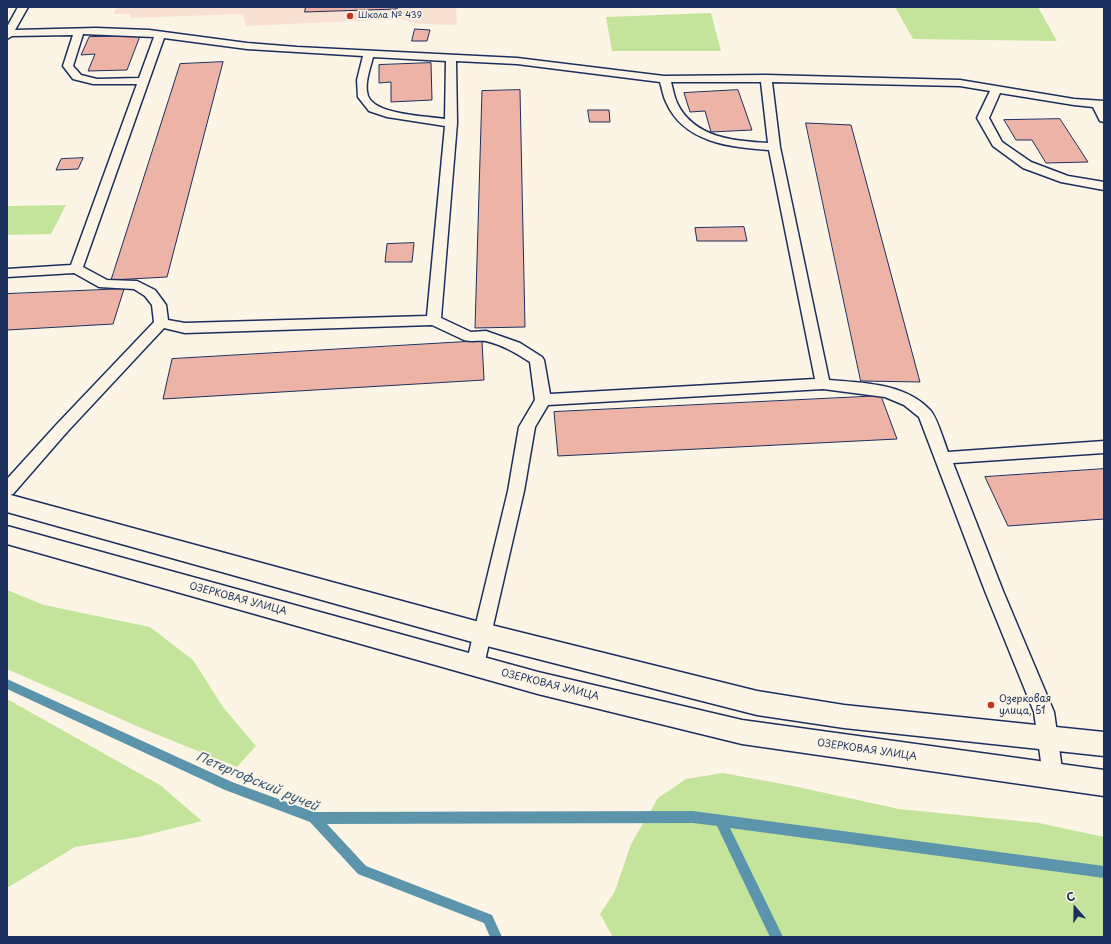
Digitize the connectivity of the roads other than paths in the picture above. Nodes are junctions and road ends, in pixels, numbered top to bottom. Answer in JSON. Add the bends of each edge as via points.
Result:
{"nodes":[{"id":1,"x":23,"y":7,"type":"edge"},
{"id":2,"x":79,"y":32,"type":"junction"},
{"id":3,"x":8,"y":34,"type":"edge"},
{"id":4,"x":160,"y":34,"type":"junction"},
{"id":5,"x":369,"y":53,"type":"junction"},
{"id":6,"x":451,"y":57,"type":"junction"},
{"id":7,"x":766,"y":78,"type":"junction"},
{"id":8,"x":664,"y":79,"type":"junction"},
{"id":9,"x":144,"y":81,"type":"junction"},
{"id":10,"x":998,"y":88,"type":"junction"},
{"id":11,"x":1100,"y":104,"type":"edge"},
{"id":12,"x":1104,"y":119,"type":"edge"},
{"id":13,"x":451,"y":123,"type":"junction"},
{"id":14,"x":774,"y":147,"type":"junction"},
{"id":15,"x":1104,"y":186,"type":"edge"},
{"id":16,"x":76,"y":269,"type":"junction"},
{"id":17,"x":7,"y":273,"type":"edge"},
{"id":18,"x":434,"y":320,"type":"junction"},
{"id":19,"x":161,"y":323,"type":"junction"},
{"id":20,"x":823,"y":384,"type":"junction"},
{"id":21,"x":543,"y":400,"type":"junction"},
{"id":22,"x":1104,"y":447,"type":"edge"},
{"id":23,"x":943,"y":458,"type":"junction"},
{"id":24,"x":7,"y":490,"type":"edge"},
{"id":25,"x":7,"y":503,"type":"edge"},
{"id":26,"x":7,"y":535,"type":"edge"},
{"id":27,"x":483,"y":634,"type":"junction"},
{"id":28,"x":475,"y":665,"type":"junction"},
{"id":29,"x":1048,"y":738,"type":"junction"},
{"id":30,"x":1104,"y":744,"type":"edge"},
{"id":31,"x":1053,"y":776,"type":"junction"},
{"id":32,"x":1104,"y":783,"type":"edge"}],
"edges":[{"from":1,"to":3,"type":"lane"},
{"from":2,"to":3,"type":"lane"},
{"from":2,"to":4,"type":"lane"},
{"from":2,"to":9,"type":"lane","via":[[68,66],[76,77],[97,82]]},
{"from":4,"to":5,"type":"lane","via":[[247,46]]},
{"from":4,"to":9,"type":"lane"},
{"from":5,"to":6,"type":"lane"},
{"from":5,"to":13,"type":"lane","via":[[362,80],[363,97],[373,109],[387,114]]},
{"from":6,"to":8,"type":"lane","via":[[517,61]]},
{"from":6,"to":13,"type":"lane"},
{"from":7,"to":8,"type":"lane"},
{"from":7,"to":10,"type":"lane","via":[[919,81]]},
{"from":7,"to":14,"type":"lane"},
{"from":8,"to":14,"type":"lane","via":[[672,103],[683,120],[705,137],[738,144]]},
{"from":9,"to":16,"type":"lane"},
{"from":10,"to":11,"type":"lane","via":[[1074,102]]},
{"from":10,"to":15,"type":"lane","via":[[983,118],[997,144],[1027,166],[1065,179]]},
{"from":11,"to":12,"type":"lane"},
{"from":13,"to":18,"type":"lane"},
{"from":14,"to":20,"type":"lane"},
{"from":16,"to":17,"type":"lane"},
{"from":16,"to":19,"type":"lane","via":[[104,284],[137,285],[150,293],[159,305]]},
{"from":18,"to":19,"type":"lane","via":[[186,328]]},
{"from":18,"to":21,"type":"lane","via":[[469,337],[486,336],[515,346],[537,360]]},
{"from":19,"to":24,"type":"lane"},
{"from":20,"to":21,"type":"lane"},
{"from":20,"to":23,"type":"lane","via":[[888,392],[909,401],[925,414]]},
{"from":21,"to":27,"type":"lane","via":[[527,426],[516,490]]},
{"from":22,"to":23,"type":"lane"},
{"from":23,"to":29,"type":"lane","via":[[1044,712]]},
{"from":25,"to":27,"type":"street"},
{"from":26,"to":28,"type":"street","name":"ОЗЕРКОВАЯ УЛИЦА"},
{"from":27,"to":28,"type":"lane"},
{"from":27,"to":29,"type":"street","via":[[685,686],[791,709],[885,722]]},
{"from":28,"to":31,"type":"street","name":"ОЗЕРКОВАЯ УЛИЦА","via":[[538,683],[742,732]]},
{"from":29,"to":30,"type":"street"},
{"from":29,"to":31,"type":"lane"},
{"from":31,"to":32,"type":"street","name":"ОЗЕРКОВАЯ УЛИЦА"}]}
